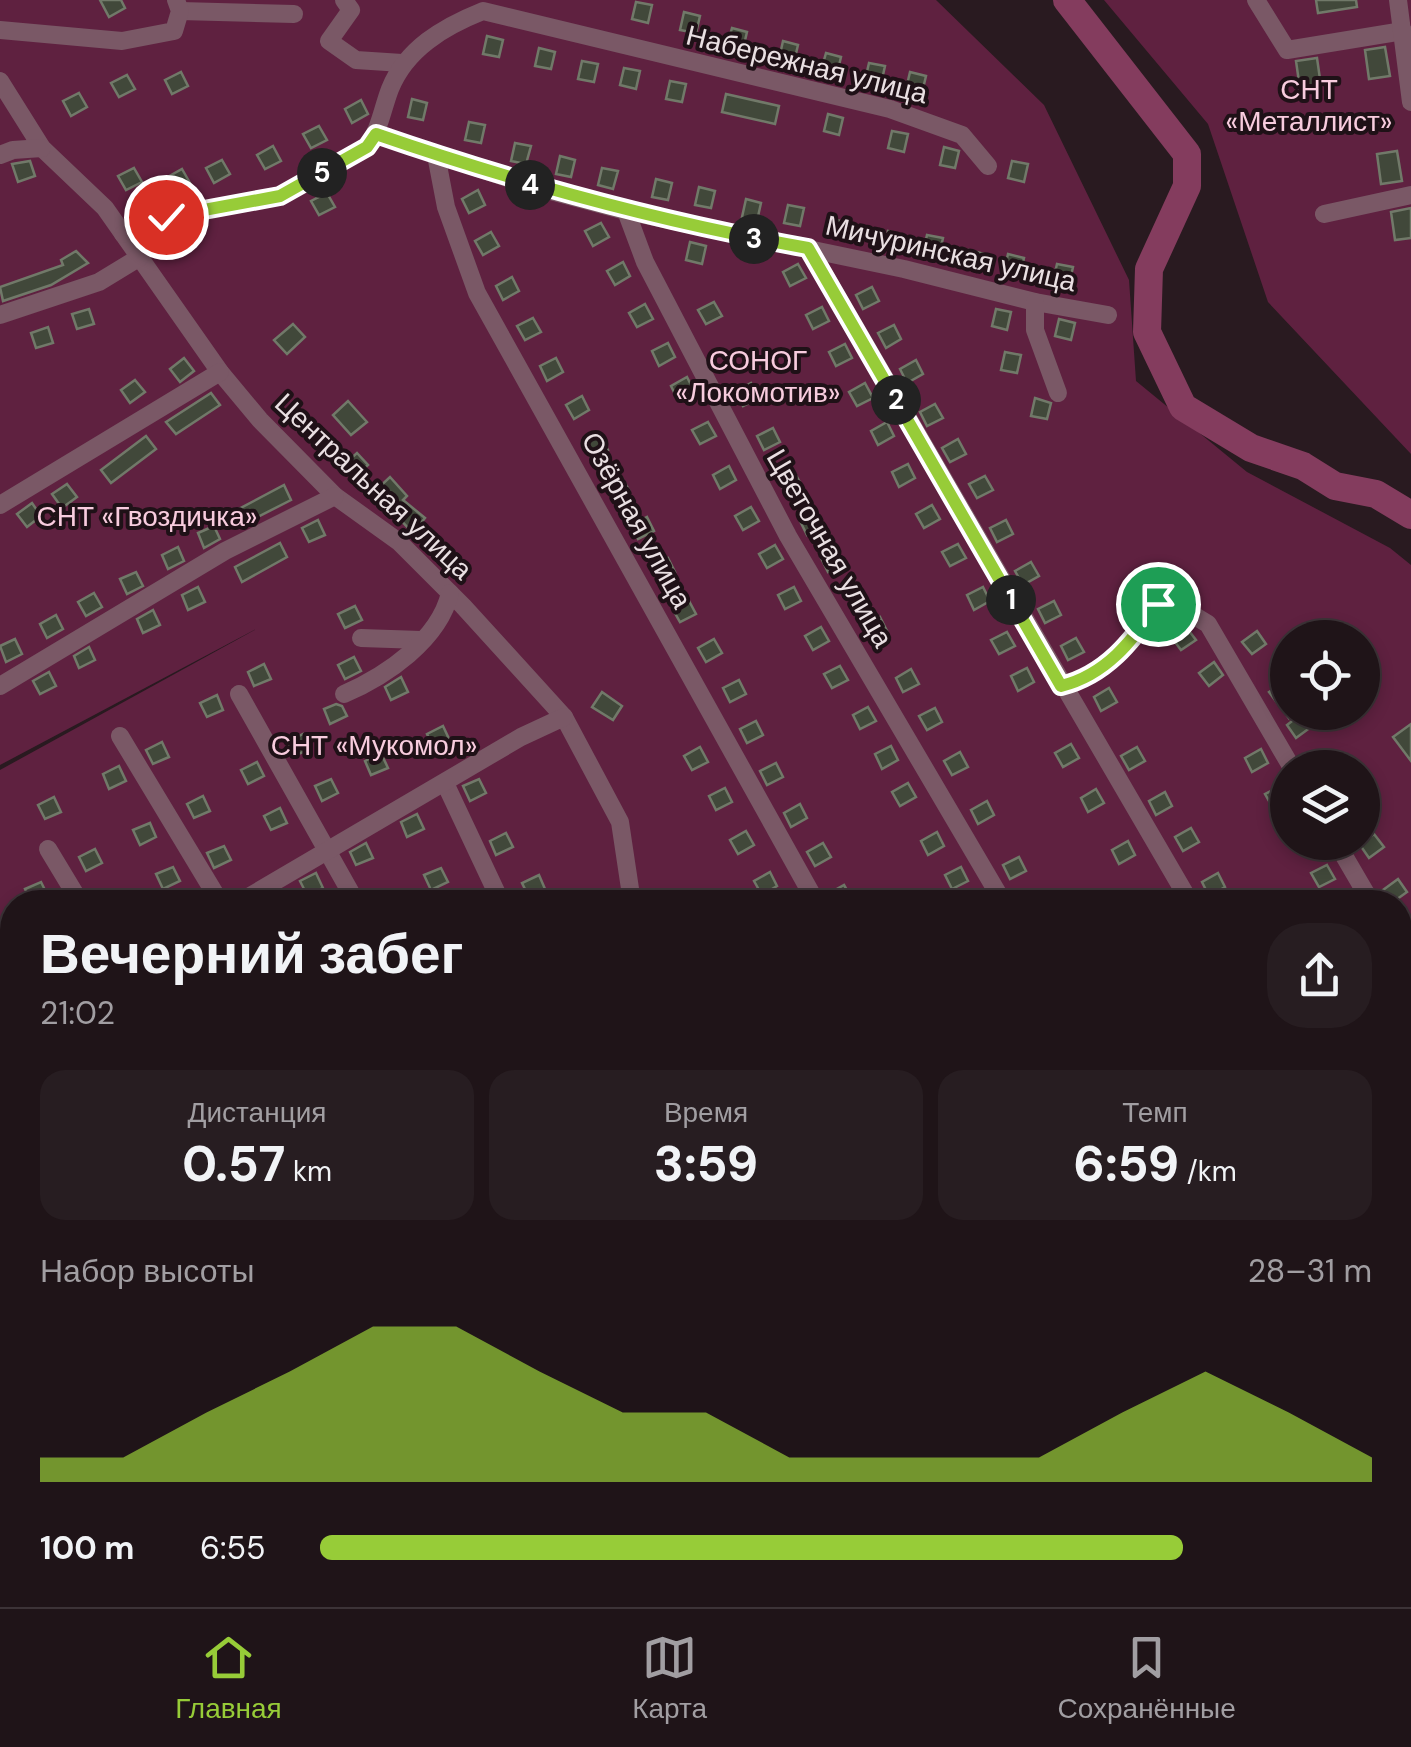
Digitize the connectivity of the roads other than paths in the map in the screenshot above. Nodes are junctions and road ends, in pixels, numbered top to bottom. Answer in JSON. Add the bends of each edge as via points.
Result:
{"nodes":[{"id":1,"x":344,"y":0,"type":"edge"},
{"id":2,"x":1256,"y":0,"type":"edge"},
{"id":3,"x":1398,"y":0,"type":"edge"},
{"id":4,"x":178,"y":6,"type":"edge"},
{"id":5,"x":294,"y":14,"type":"dead end"},
{"id":6,"x":0,"y":30,"type":"edge"},
{"id":7,"x":1402,"y":31,"type":"junction"},
{"id":8,"x":402,"y":63,"type":"junction"},
{"id":9,"x":0,"y":81,"type":"edge"},
{"id":10,"x":1411,"y":102,"type":"edge"},
{"id":11,"x":376,"y":134,"type":"junction"},
{"id":12,"x":42,"y":148,"type":"junction"},
{"id":13,"x":0,"y":155,"type":"edge"},
{"id":14,"x":436,"y":155,"type":"junction"},
{"id":15,"x":988,"y":166,"type":"dead end"},
{"id":16,"x":1411,"y":194,"type":"edge"},
{"id":17,"x":626,"y":211,"type":"junction"},
{"id":18,"x":1324,"y":214,"type":"dead end"},
{"id":19,"x":124,"y":234,"type":"junction"},
{"id":20,"x":808,"y":248,"type":"junction"},
{"id":21,"x":140,"y":256,"type":"junction"},
{"id":22,"x":1035,"y":302,"type":"junction"},
{"id":23,"x":0,"y":315,"type":"edge"},
{"id":24,"x":1108,"y":315,"type":"dead end"},
{"id":25,"x":220,"y":372,"type":"junction"},
{"id":26,"x":1058,"y":393,"type":"dead end"},
{"id":27,"x":335,"y":496,"type":"junction"},
{"id":28,"x":0,"y":504,"type":"edge"},
{"id":29,"x":450,"y":593,"type":"junction"},
{"id":30,"x":362,"y":638,"type":"dead end"},
{"id":31,"x":421,"y":640,"type":"junction"},
{"id":32,"x":0,"y":686,"type":"edge"},
{"id":33,"x":1061,"y":686,"type":"junction"},
{"id":34,"x":239,"y":694,"type":"dead end"},
{"id":35,"x":344,"y":694,"type":"dead end"},
{"id":36,"x":564,"y":716,"type":"junction"},
{"id":37,"x":120,"y":736,"type":"dead end"},
{"id":38,"x":1282,"y":750,"type":"edge"},
{"id":39,"x":444,"y":783,"type":"junction"},
{"id":40,"x":48,"y":849,"type":"dead end"},
{"id":41,"x":326,"y":850,"type":"junction"},
{"id":42,"x":1346,"y":860,"type":"edge"},
{"id":43,"x":73,"y":890,"type":"edge"},
{"id":44,"x":213,"y":890,"type":"edge"},
{"id":45,"x":260,"y":890,"type":"edge"},
{"id":46,"x":349,"y":890,"type":"edge"},
{"id":47,"x":495,"y":890,"type":"edge"},
{"id":48,"x":630,"y":890,"type":"edge"},
{"id":49,"x":809,"y":890,"type":"edge"},
{"id":50,"x":996,"y":890,"type":"edge"},
{"id":51,"x":1183,"y":890,"type":"edge"},
{"id":52,"x":1364,"y":890,"type":"edge"}],
"edges":[{"from":1,"to":8,"type":"street","via":[[351,10],[329,41],[356,60]]},
{"from":2,"to":7,"type":"street","via":[[1287,50]]},
{"from":3,"to":7,"type":"street"},
{"from":4,"to":5,"type":"street"},
{"from":4,"to":6,"type":"street","via":[[174,31],[122,42]]},
{"from":7,"to":10,"type":"street"},
{"from":8,"to":11,"type":"street"},
{"from":8,"to":15,"type":"street","name":"Набережная улица","via":[[448,26],[483,12],[890,108],[962,136]]},
{"from":9,"to":12,"type":"street","name":"Центральная улица"},
{"from":11,"to":14,"type":"street","name":"Мичуринская улица"},
{"from":11,"to":19,"type":"street","via":[[367,147],[280,196],[166,217]]},
{"from":12,"to":13,"type":"street"},
{"from":12,"to":19,"type":"street","name":"Центральная улица"},
{"from":14,"to":17,"type":"street","name":"Мичуринская улица"},
{"from":14,"to":49,"type":"street","name":"Озёрная улица","via":[[446,207],[478,293]]},
{"from":16,"to":18,"type":"street"},
{"from":17,"to":20,"type":"street","name":"Мичуринская улица"},
{"from":17,"to":50,"type":"street","name":"Цветочная улица","via":[[788,536]]},
{"from":19,"to":21,"type":"street","name":"Центральная улица"},
{"from":20,"to":22,"type":"street","name":"Мичуринская улица"},
{"from":20,"to":33,"type":"street"},
{"from":21,"to":23,"type":"street","via":[[99,282]]},
{"from":21,"to":25,"type":"street","name":"Центральная улица"},
{"from":22,"to":24,"type":"street","name":"Мичуринская улица"},
{"from":22,"to":26,"type":"street","via":[[1035,330]]},
{"from":25,"to":27,"type":"street","name":"Центральная улица"},
{"from":25,"to":28,"type":"street"},
{"from":27,"to":29,"type":"street","name":"Центральная улица","via":[[399,542]]},
{"from":27,"to":32,"type":"street","via":[[225,551]]},
{"from":29,"to":31,"type":"street","via":[[444,614]]},
{"from":29,"to":36,"type":"street","name":"Центральная улица"},
{"from":30,"to":31,"type":"street"},
{"from":31,"to":35,"type":"street","via":[[372,682]]},
{"from":33,"to":38,"type":"street","via":[[1080,682],[1126,649],[1158,604],[1175,604],[1208,624]]},
{"from":33,"to":51,"type":"street"},
{"from":34,"to":41,"type":"street"},
{"from":36,"to":39,"type":"street"},
{"from":36,"to":48,"type":"street","name":"Центральная улица","via":[[620,822]]},
{"from":37,"to":44,"type":"street"},
{"from":39,"to":41,"type":"street"},
{"from":39,"to":47,"type":"street"},
{"from":40,"to":43,"type":"street"},
{"from":41,"to":45,"type":"street"},
{"from":41,"to":46,"type":"street"},
{"from":42,"to":52,"type":"street"}]}
